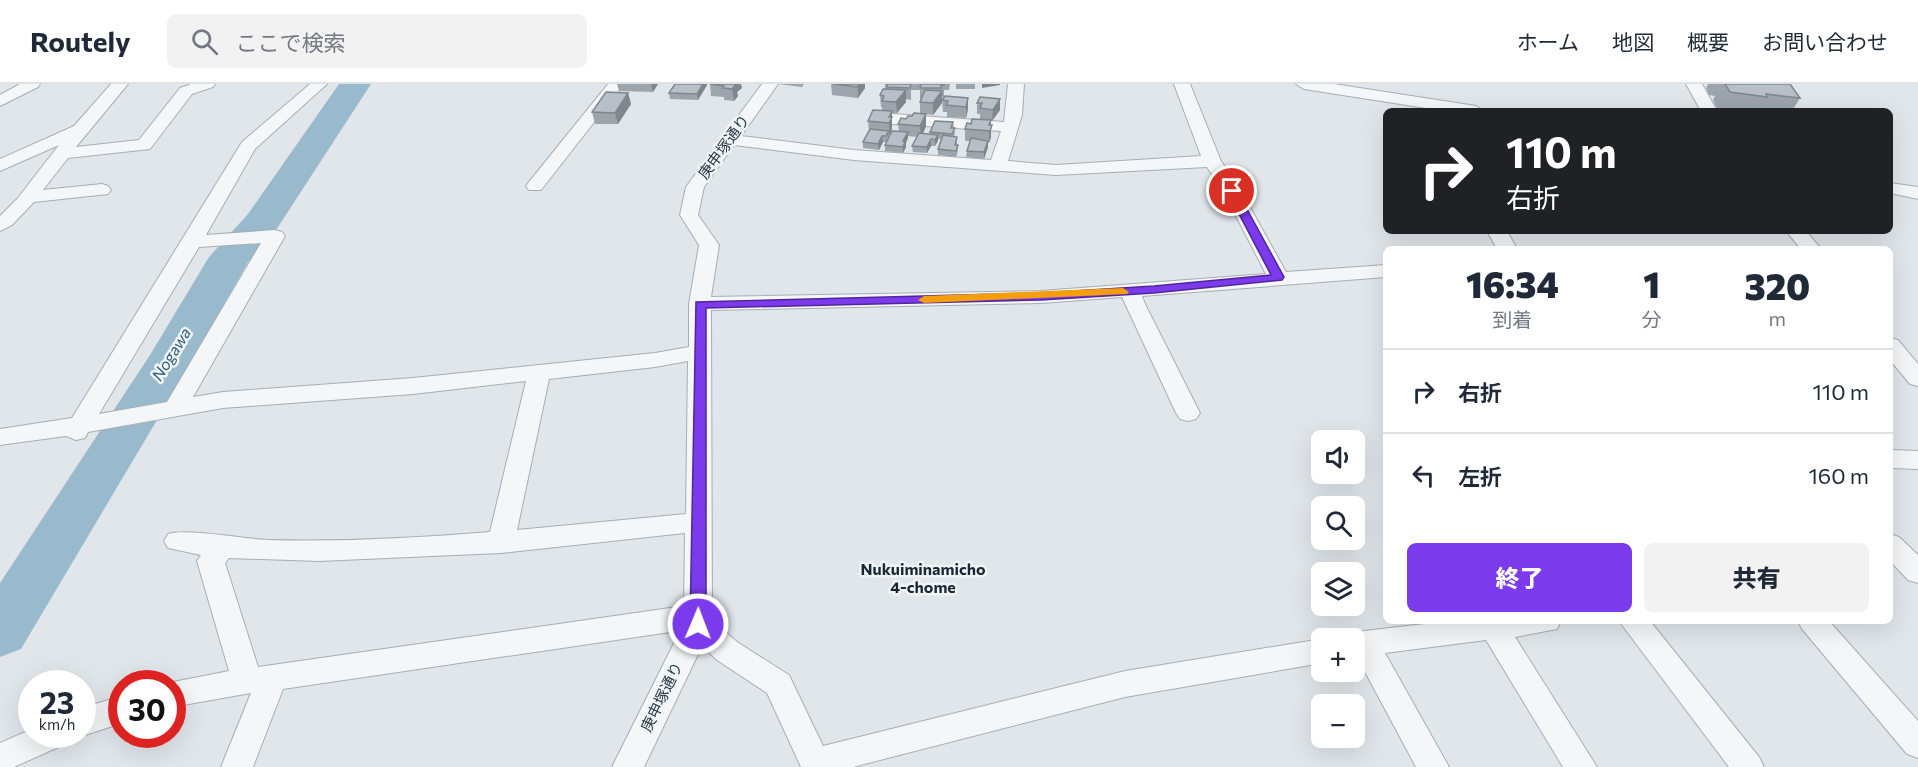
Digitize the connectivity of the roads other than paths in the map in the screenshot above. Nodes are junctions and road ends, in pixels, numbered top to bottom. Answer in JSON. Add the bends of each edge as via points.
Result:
{"nodes":[{"id":1,"x":32,"y":84,"type":"edge"},
{"id":2,"x":120,"y":84,"type":"edge"},
{"id":3,"x":207,"y":84,"type":"edge"},
{"id":4,"x":319,"y":84,"type":"edge"},
{"id":5,"x":616,"y":84,"type":"edge"},
{"id":6,"x":770,"y":84,"type":"edge"},
{"id":7,"x":1016,"y":84,"type":"edge"},
{"id":8,"x":1182,"y":84,"type":"edge"},
{"id":9,"x":1304,"y":84,"type":"edge"},
{"id":10,"x":1694,"y":84,"type":"edge"},
{"id":11,"x":0,"y":101,"type":"edge"},
{"id":12,"x":1430,"y":107,"type":"edge"},
{"id":13,"x":1707,"y":108,"type":"edge"},
{"id":14,"x":879,"y":118,"type":"edge"},
{"id":15,"x":1010,"y":127,"type":"junction"},
{"id":16,"x":79,"y":130,"type":"junction"},
{"id":17,"x":728,"y":139,"type":"junction"},
{"id":18,"x":64,"y":153,"type":"junction"},
{"id":19,"x":1212,"y":161,"type":"junction"},
{"id":20,"x":0,"y":166,"type":"edge"},
{"id":21,"x":998,"y":166,"type":"junction"},
{"id":22,"x":535,"y":186,"type":"dead end"},
{"id":23,"x":1893,"y":189,"type":"edge"},
{"id":24,"x":102,"y":190,"type":"dead end"},
{"id":25,"x":1918,"y":193,"type":"edge"},
{"id":26,"x":28,"y":197,"type":"junction"},
{"id":27,"x":0,"y":225,"type":"edge"},
{"id":28,"x":1798,"y":234,"type":"edge"},
{"id":29,"x":192,"y":242,"type":"junction"},
{"id":30,"x":1808,"y":246,"type":"edge"},
{"id":31,"x":1383,"y":271,"type":"edge"},
{"id":32,"x":1278,"y":277,"type":"junction"},
{"id":33,"x":1131,"y":291,"type":"junction"},
{"id":34,"x":700,"y":304,"type":"junction"},
{"id":35,"x":1893,"y":349,"type":"edge"},
{"id":36,"x":699,"y":352,"type":"junction"},
{"id":37,"x":539,"y":373,"type":"junction"},
{"id":38,"x":1918,"y":379,"type":"edge"},
{"id":39,"x":176,"y":408,"type":"junction"},
{"id":40,"x":1188,"y":413,"type":"dead end"},
{"id":41,"x":77,"y":429,"type":"junction"},
{"id":42,"x":0,"y":437,"type":"edge"},
{"id":43,"x":1893,"y":459,"type":"edge"},
{"id":44,"x":1918,"y":460,"type":"edge"},
{"id":45,"x":700,"y":522,"type":"junction"},
{"id":46,"x":177,"y":541,"type":"dead end"},
{"id":47,"x":501,"y":543,"type":"junction"},
{"id":48,"x":1893,"y":547,"type":"edge"},
{"id":49,"x":221,"y":548,"type":"junction"},
{"id":50,"x":1918,"y":572,"type":"edge"},
{"id":51,"x":698,"y":624,"type":"junction"},
{"id":52,"x":1524,"y":624,"type":"edge"},
{"id":53,"x":1635,"y":624,"type":"edge"},
{"id":54,"x":1815,"y":624,"type":"edge"},
{"id":55,"x":1494,"y":628,"type":"junction"},
{"id":56,"x":1365,"y":643,"type":"edge"},
{"id":57,"x":1311,"y":653,"type":"edge"},
{"id":58,"x":1365,"y":654,"type":"edge"},
{"id":59,"x":260,"y":679,"type":"junction"},
{"id":60,"x":186,"y":692,"type":"edge"},
{"id":61,"x":1918,"y":744,"type":"edge"},
{"id":62,"x":23,"y":748,"type":"edge"},
{"id":63,"x":0,"y":758,"type":"edge"},
{"id":64,"x":816,"y":765,"type":"edge"},
{"id":65,"x":237,"y":767,"type":"edge"},
{"id":66,"x":628,"y":767,"type":"edge"},
{"id":67,"x":1433,"y":767,"type":"edge"},
{"id":68,"x":1581,"y":767,"type":"edge"},
{"id":69,"x":1748,"y":767,"type":"edge"}],
"edges":[{"from":1,"to":11,"type":"street"},
{"from":2,"to":16,"type":"street"},
{"from":3,"to":18,"type":"street","via":[[186,91],[144,145]]},
{"from":4,"to":29,"type":"street","via":[[248,146]]},
{"from":5,"to":22,"type":"street"},
{"from":6,"to":17,"type":"street","name":"庚申塚通り"},
{"from":7,"to":15,"type":"street"},
{"from":8,"to":19,"type":"street"},
{"from":9,"to":12,"type":"street"},
{"from":10,"to":13,"type":"street"},
{"from":14,"to":15,"type":"street"},
{"from":15,"to":21,"type":"street"},
{"from":16,"to":18,"type":"street"},
{"from":16,"to":20,"type":"street"},
{"from":17,"to":21,"type":"street","via":[[854,155]]},
{"from":17,"to":34,"type":"street","name":"庚申塚通り","via":[[695,187],[689,215],[709,245]]},
{"from":18,"to":26,"type":"street"},
{"from":19,"to":21,"type":"street","via":[[1056,170]]},
{"from":19,"to":32,"type":"street"},
{"from":23,"to":25,"type":"street"},
{"from":24,"to":26,"type":"street"},
{"from":26,"to":27,"type":"street"},
{"from":28,"to":30,"type":"street"},
{"from":29,"to":39,"type":"street","via":[[275,236]]},
{"from":29,"to":41,"type":"street"},
{"from":31,"to":32,"type":"street"},
{"from":32,"to":33,"type":"street"},
{"from":33,"to":34,"type":"street"},
{"from":33,"to":40,"type":"street"},
{"from":34,"to":36,"type":"street","name":"庚申塚通り"},
{"from":35,"to":38,"type":"street"},
{"from":36,"to":37,"type":"street"},
{"from":36,"to":45,"type":"street","name":"庚申塚通り"},
{"from":37,"to":39,"type":"street","via":[[223,400]]},
{"from":37,"to":47,"type":"street"},
{"from":39,"to":41,"type":"street"},
{"from":41,"to":42,"type":"street"},
{"from":43,"to":44,"type":"street"},
{"from":45,"to":47,"type":"street"},
{"from":45,"to":51,"type":"street","name":"庚申塚通り"},
{"from":46,"to":49,"type":"street"},
{"from":47,"to":49,"type":"street","via":[[329,551]]},
{"from":48,"to":50,"type":"street"},
{"from":49,"to":59,"type":"street","via":[[211,561]]},
{"from":51,"to":59,"type":"street","via":[[677,619]]},
{"from":51,"to":64,"type":"street","via":[[727,651],[778,684]]},
{"from":51,"to":66,"type":"street","name":"庚申塚通り"},
{"from":52,"to":55,"type":"street"},
{"from":53,"to":69,"type":"street"},
{"from":54,"to":61,"type":"street"},
{"from":55,"to":56,"type":"street"},
{"from":55,"to":68,"type":"street"},
{"from":57,"to":64,"type":"street","via":[[1125,684]]},
{"from":58,"to":67,"type":"street"},
{"from":59,"to":60,"type":"street"},
{"from":59,"to":65,"type":"street"},
{"from":62,"to":63,"type":"street"}]}
